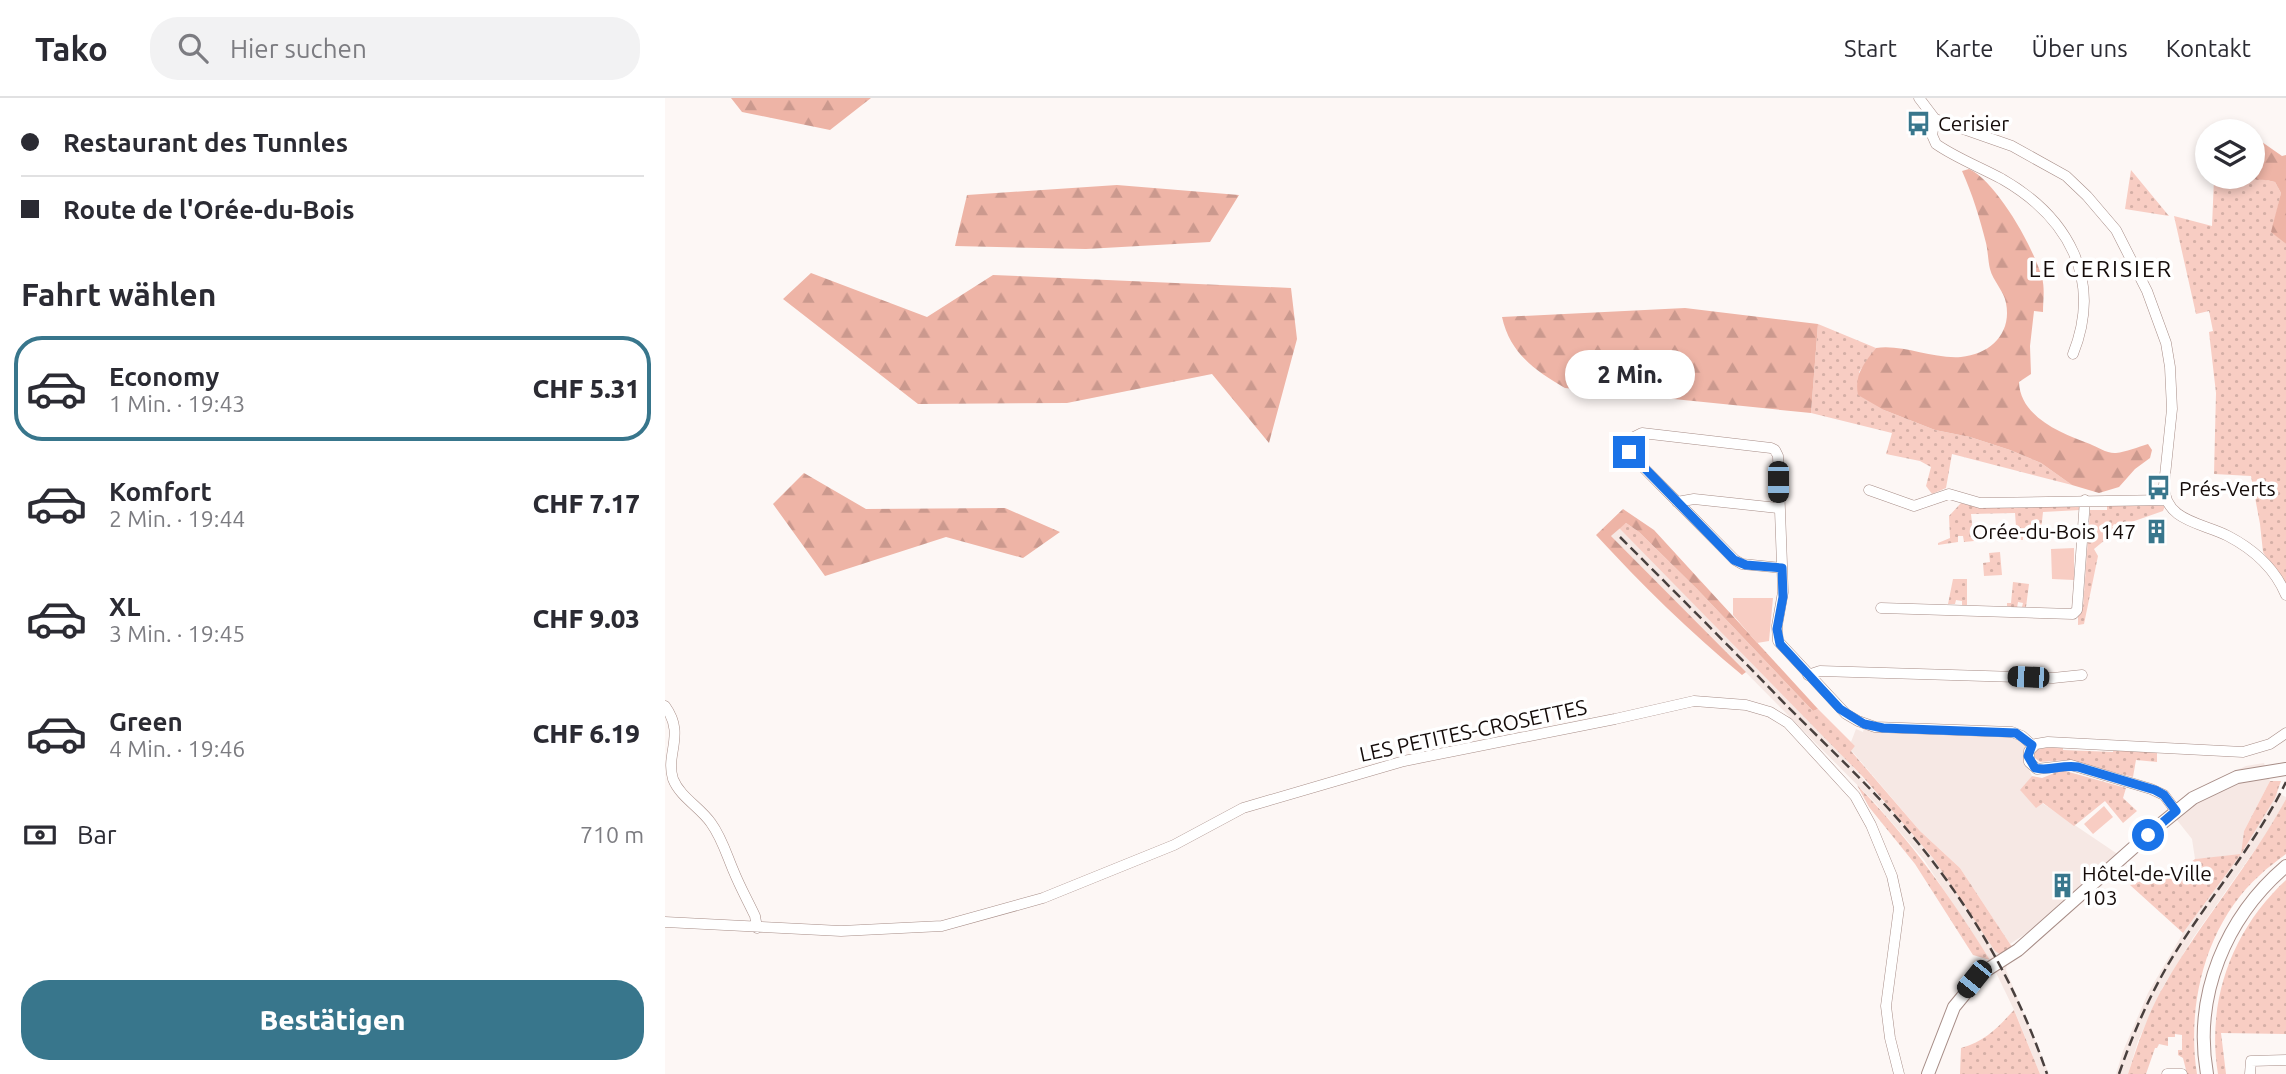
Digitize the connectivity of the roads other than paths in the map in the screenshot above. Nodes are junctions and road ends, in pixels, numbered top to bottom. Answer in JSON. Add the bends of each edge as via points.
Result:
{"nodes":[{"id":1,"x":1919,"y":98,"type":"edge"},
{"id":2,"x":1935,"y":119,"type":"junction"},
{"id":3,"x":2073,"y":354,"type":"dead end"},
{"id":4,"x":1869,"y":490,"type":"dead end"},
{"id":5,"x":2166,"y":499,"type":"junction"},
{"id":6,"x":2085,"y":500,"type":"junction"},
{"id":7,"x":1677,"y":502,"type":"junction"},
{"id":8,"x":1778,"y":508,"type":"junction"},
{"id":9,"x":1782,"y":568,"type":"junction"},
{"id":10,"x":2286,"y":595,"type":"edge"},
{"id":11,"x":1881,"y":608,"type":"dead end"},
{"id":12,"x":1808,"y":675,"type":"junction"},
{"id":13,"x":2082,"y":675,"type":"dead end"},
{"id":14,"x":665,"y":706,"type":"edge"},
{"id":15,"x":2286,"y":733,"type":"edge"},
{"id":16,"x":2032,"y":745,"type":"junction"},
{"id":17,"x":2286,"y":769,"type":"edge"},
{"id":18,"x":2176,"y":811,"type":"junction"},
{"id":19,"x":2286,"y":866,"type":"edge"},
{"id":20,"x":665,"y":922,"type":"edge"},
{"id":21,"x":757,"y":928,"type":"junction"},
{"id":22,"x":2286,"y":1060,"type":"edge"},
{"id":23,"x":1899,"y":1074,"type":"edge"},
{"id":24,"x":1928,"y":1074,"type":"edge"},
{"id":25,"x":2167,"y":1074,"type":"edge"},
{"id":26,"x":2182,"y":1074,"type":"edge"},
{"id":27,"x":2207,"y":1074,"type":"edge"},
{"id":28,"x":2250,"y":1074,"type":"edge"}],
"edges":[{"from":1,"to":2,"type":"street"},
{"from":2,"to":3,"type":"street","via":[[1932,135],[1936,144],[2023,193],[2052,218],[2067,239],[2084,288],[2083,322]]},
{"from":2,"to":5,"type":"street","via":[[2013,146],[2066,176],[2116,230],[2147,291],[2166,343],[2172,390]]},
{"from":4,"to":6,"type":"street","via":[[1914,506],[1949,494],[1980,503]]},
{"from":5,"to":6,"type":"street"},
{"from":5,"to":10,"type":"street","via":[[2178,515],[2229,536],[2265,563]]},
{"from":6,"to":11,"type":"street","via":[[2077,610],[2073,614]]},
{"from":7,"to":8,"type":"street","via":[[1694,499]]},
{"from":7,"to":8,"type":"street","via":[[1629,452],[1628,441],[1634,435],[1773,448],[1778,456]]},
{"from":7,"to":9,"type":"street","via":[[1738,562]]},
{"from":8,"to":9,"type":"street"},
{"from":9,"to":12,"type":"street","via":[[1777,637]]},
{"from":12,"to":13,"type":"street","via":[[1820,671]]},
{"from":12,"to":16,"type":"street","via":[[1840,709],[1870,726],[2012,732]]},
{"from":14,"to":21,"type":"street","via":[[675,730],[673,779],[717,833]]},
{"from":15,"to":16,"type":"street","via":[[2270,744],[2243,751],[2073,742]]},
{"from":16,"to":18,"type":"street","via":[[2028,756],[2035,768],[2071,765],[2151,789],[2164,795]]},
{"from":17,"to":18,"type":"main road","via":[[2237,777]]},
{"from":18,"to":24,"type":"main road","via":[[2018,950],[1974,979],[1954,1007]]},
{"from":19,"to":27,"type":"main road","via":[[2251,901],[2222,951],[2206,1012]]},
{"from":20,"to":21,"type":"street","name":"LES PETITES-CROSETTES"},
{"from":21,"to":23,"type":"street","name":"LES PETITES-CROSETTES","via":[[841,931],[964,921],[1043,898],[1174,845],[1243,808],[1404,761],[1694,701],[1746,705],[1770,712],[1798,733],[1855,796],[1875,832],[1899,908],[1886,1006]]},
{"from":22,"to":28,"type":"street","via":[[2251,1061]]},
{"from":25,"to":26,"type":"street"}]}
